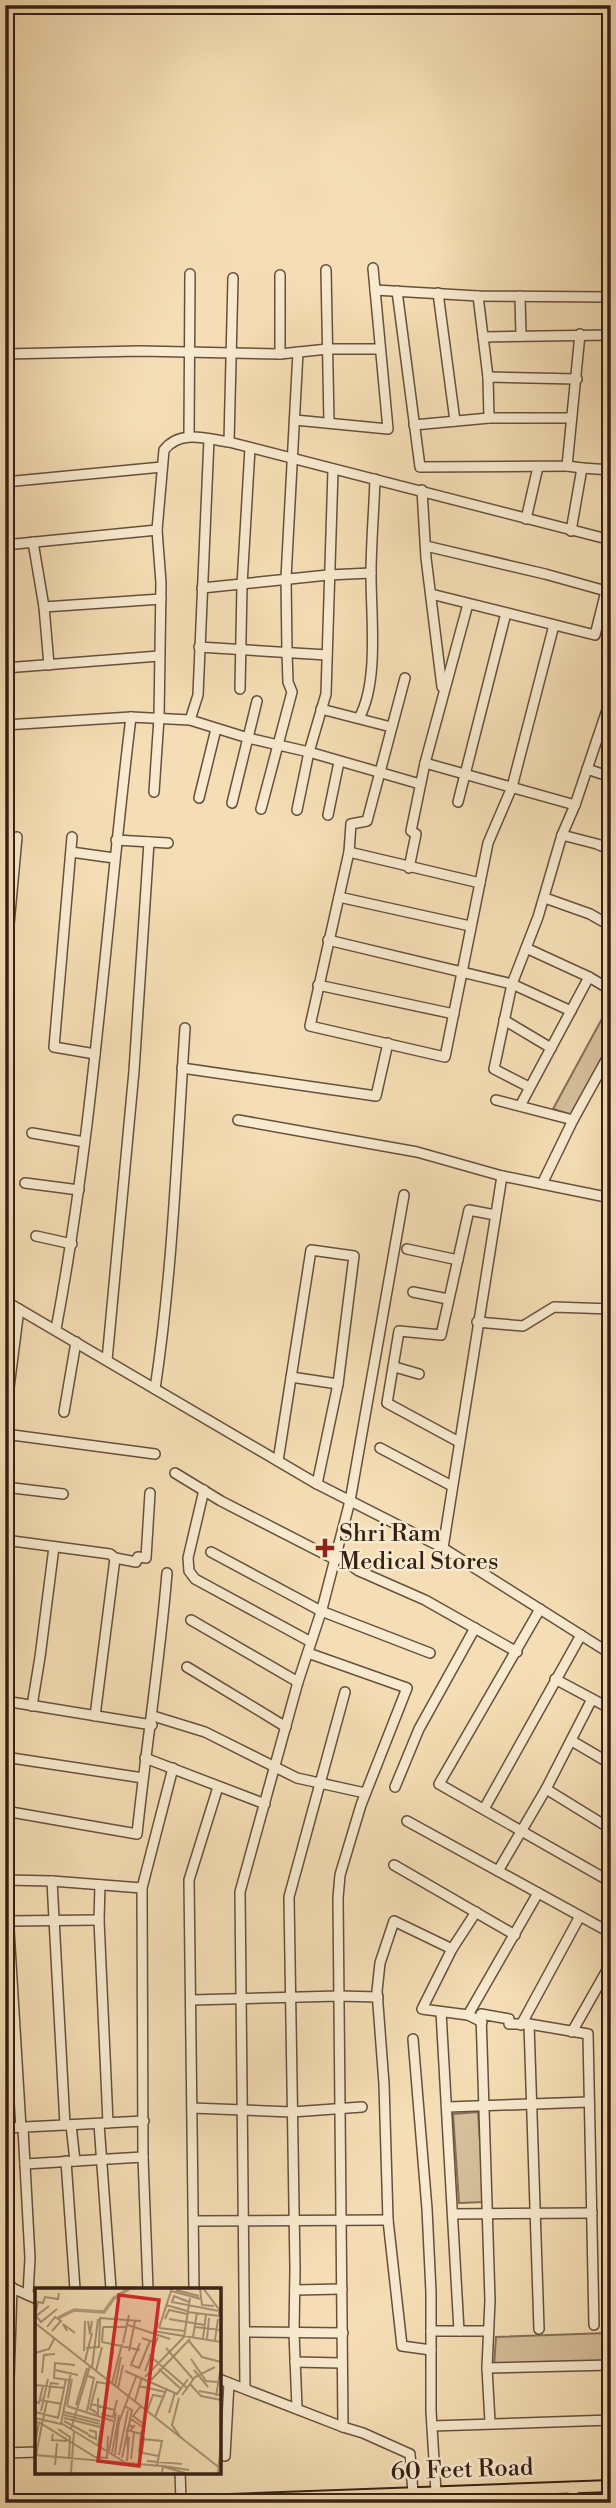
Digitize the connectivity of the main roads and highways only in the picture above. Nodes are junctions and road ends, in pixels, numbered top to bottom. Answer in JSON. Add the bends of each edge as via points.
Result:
{"nodes":[{"id":1,"x":611,"y":2486,"type":"edge"},
{"id":2,"x":409,"y":2496,"type":"edge"},
{"id":3,"x":352,"y":2499,"type":"edge"},
{"id":4,"x":277,"y":2500,"type":"edge"},
{"id":5,"x":229,"y":2501,"type":"edge"},
{"id":6,"x":185,"y":2502,"type":"edge"},
{"id":7,"x":146,"y":2503,"type":"edge"}],
"edges":[{"from":1,"to":2,"type":"main road","name":"60 Feet Road"},
{"from":2,"to":3,"type":"main road","name":"60 Feet Road"},
{"from":3,"to":4,"type":"main road","name":"60 Feet Road"},
{"from":4,"to":5,"type":"main road","name":"60 Feet Road"},
{"from":5,"to":6,"type":"main road","name":"60 Feet Road"},
{"from":6,"to":7,"type":"main road","name":"60 Feet Road"}]}
